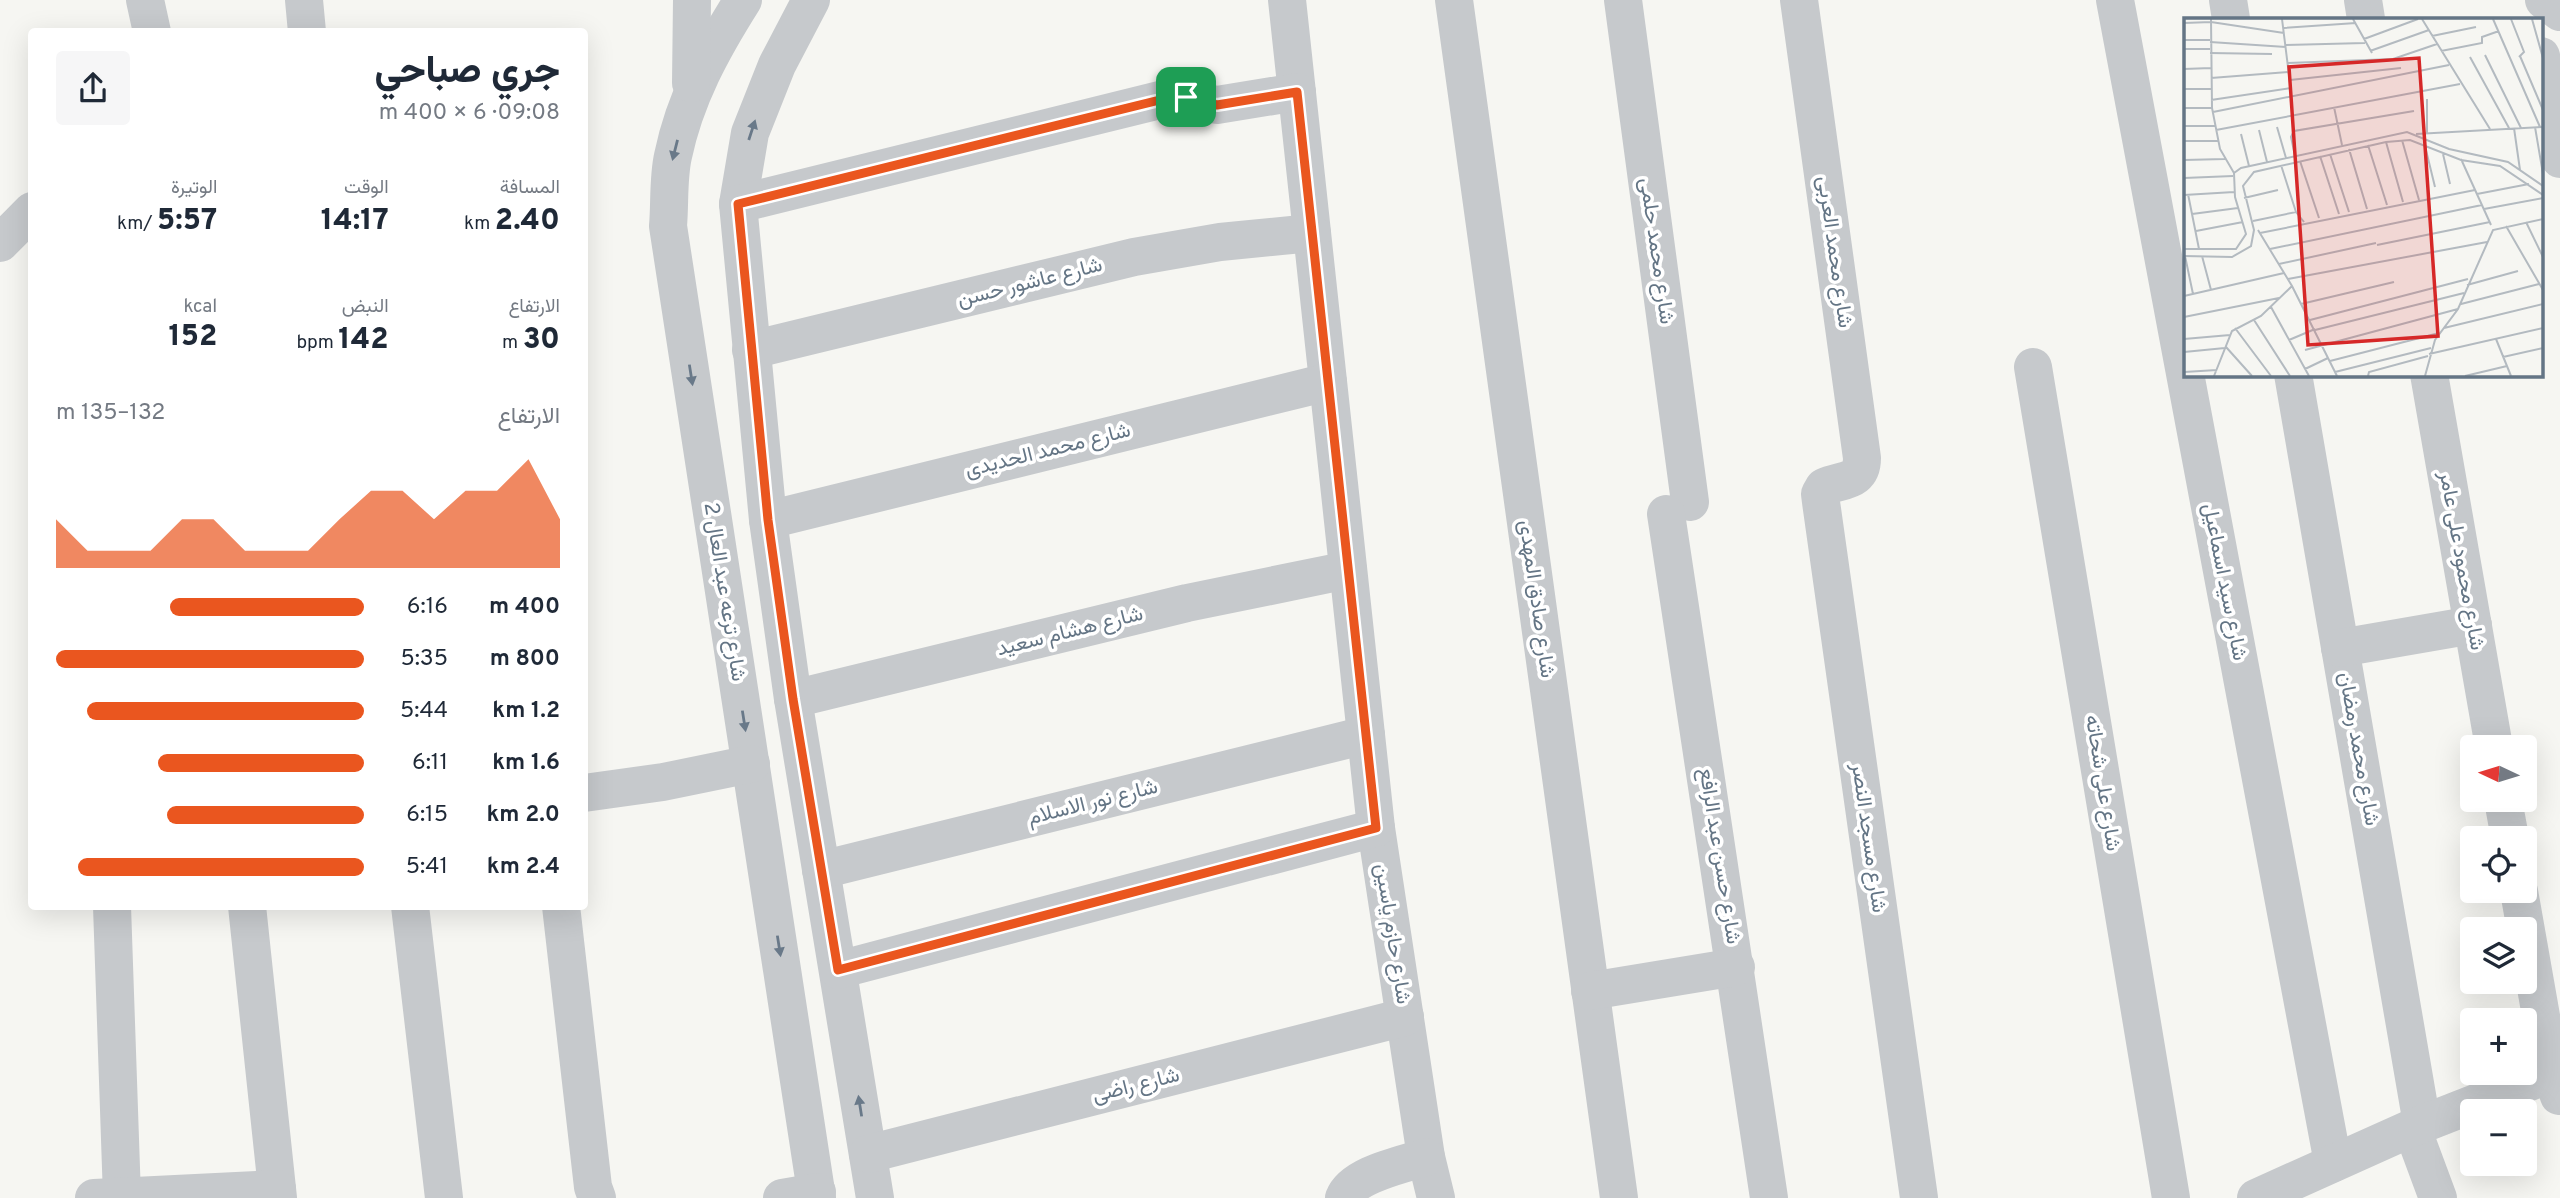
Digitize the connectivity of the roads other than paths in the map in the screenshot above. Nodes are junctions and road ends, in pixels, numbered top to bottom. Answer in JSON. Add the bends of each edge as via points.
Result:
{"nodes":[{"id":1,"x":145,"y":0,"type":"edge"},
{"id":2,"x":304,"y":0,"type":"edge"},
{"id":3,"x":692,"y":0,"type":"edge"},
{"id":4,"x":743,"y":0,"type":"edge"},
{"id":5,"x":811,"y":0,"type":"edge"},
{"id":6,"x":1287,"y":0,"type":"edge"},
{"id":7,"x":1454,"y":0,"type":"edge"},
{"id":8,"x":1623,"y":0,"type":"edge"},
{"id":9,"x":1799,"y":0,"type":"edge"},
{"id":10,"x":2115,"y":0,"type":"edge"},
{"id":11,"x":2228,"y":0,"type":"edge"},
{"id":12,"x":2362,"y":0,"type":"edge"},
{"id":13,"x":2530,"y":0,"type":"edge"},
{"id":14,"x":2544,"y":0,"type":"edge"},
{"id":15,"x":2560,"y":12,"type":"edge"},
{"id":16,"x":2231,"y":18,"type":"edge"},
{"id":17,"x":2366,"y":18,"type":"edge"},
{"id":18,"x":2534,"y":18,"type":"edge"},
{"id":19,"x":151,"y":28,"type":"edge"},
{"id":20,"x":307,"y":28,"type":"edge"},
{"id":21,"x":2542,"y":61,"type":"edge"},
{"id":22,"x":691,"y":92,"type":"junction"},
{"id":23,"x":1297,"y":92,"type":"junction"},
{"id":24,"x":2560,"y":159,"type":"edge"},
{"id":25,"x":738,"y":204,"type":"junction"},
{"id":26,"x":28,"y":215,"type":"edge"},
{"id":27,"x":1312,"y":233,"type":"junction"},
{"id":28,"x":0,"y":243,"type":"edge"},
{"id":29,"x":751,"y":350,"type":"junction"},
{"id":30,"x":2033,"y":367,"type":"dead end"},
{"id":31,"x":2184,"y":368,"type":"edge"},
{"id":32,"x":2185,"y":376,"type":"edge"},
{"id":33,"x":2293,"y":376,"type":"edge"},
{"id":34,"x":2429,"y":376,"type":"edge"},
{"id":35,"x":1328,"y":382,"type":"junction"},
{"id":36,"x":760,"y":428,"type":"junction"},
{"id":37,"x":701,"y":442,"type":"junction"},
{"id":38,"x":1831,"y":484,"type":"joint"},
{"id":39,"x":1678,"y":508,"type":"joint"},
{"id":40,"x":768,"y":520,"type":"junction"},
{"id":41,"x":1348,"y":570,"type":"junction"},
{"id":42,"x":2473,"y":625,"type":"junction"},
{"id":43,"x":2340,"y":648,"type":"junction"},
{"id":44,"x":793,"y":699,"type":"junction"},
{"id":45,"x":1366,"y":735,"type":"junction"},
{"id":46,"x":2492,"y":735,"type":"edge"},
{"id":47,"x":751,"y":764,"type":"junction"},
{"id":48,"x":588,"y":792,"type":"edge"},
{"id":49,"x":1376,"y":828,"type":"junction"},
{"id":50,"x":821,"y":870,"type":"junction"},
{"id":51,"x":2521,"y":903,"type":"edge"},
{"id":52,"x":112,"y":910,"type":"edge"},
{"id":53,"x":247,"y":910,"type":"edge"},
{"id":54,"x":410,"y":910,"type":"edge"},
{"id":55,"x":561,"y":910,"type":"edge"},
{"id":56,"x":1736,"y":967,"type":"junction"},
{"id":57,"x":838,"y":970,"type":"junction"},
{"id":58,"x":1590,"y":990,"type":"junction"},
{"id":59,"x":1405,"y":1017,"type":"junction"},
{"id":60,"x":2557,"y":1080,"type":"edge"},
{"id":61,"x":2417,"y":1126,"type":"junction"},
{"id":62,"x":868,"y":1154,"type":"junction"},
{"id":63,"x":1426,"y":1157,"type":"junction"},
{"id":64,"x":2333,"y":1163,"type":"junction"},
{"id":65,"x":278,"y":1194,"type":"edge"},
{"id":66,"x":196,"y":1196,"type":"edge"},
{"id":67,"x":805,"y":1196,"type":"edge"},
{"id":68,"x":108,"y":1197,"type":"edge"},
{"id":69,"x":2260,"y":1197,"type":"edge"},
{"id":70,"x":444,"y":1198,"type":"edge"},
{"id":71,"x":597,"y":1198,"type":"edge"},
{"id":72,"x":875,"y":1198,"type":"edge"},
{"id":73,"x":1344,"y":1198,"type":"edge"},
{"id":74,"x":1436,"y":1198,"type":"edge"},
{"id":75,"x":1619,"y":1198,"type":"edge"},
{"id":76,"x":1769,"y":1198,"type":"edge"},
{"id":77,"x":1919,"y":1198,"type":"edge"},
{"id":78,"x":2171,"y":1198,"type":"edge"},
{"id":79,"x":2438,"y":1198,"type":"edge"}],
"edges":[{"from":1,"to":19,"type":"street"},
{"from":2,"to":20,"type":"street"},
{"from":3,"to":22,"type":"street"},
{"from":4,"to":22,"type":"street","name":"شارع ترعه عبد العال 2"},
{"from":25,"to":5,"type":"street","one_way":true,"via":[[750,133],[777,65]]},
{"from":6,"to":23,"type":"street","name":"شارع حازم ياسين"},
{"from":7,"to":58,"type":"street","name":"شارع صادق المهدى"},
{"from":8,"to":39,"type":"street","name":"شارع محمد حلمى"},
{"from":9,"to":38,"type":"street","name":"شارع محمد العربى","via":[[1862,458],[1858,475]]},
{"from":10,"to":31,"type":"street","name":"شارع سيد اسماعيل"},
{"from":11,"to":16,"type":"street"},
{"from":12,"to":17,"type":"street"},
{"from":13,"to":18,"type":"street"},
{"from":14,"to":15,"type":"street"},
{"from":21,"to":24,"type":"street"},
{"from":22,"to":37,"type":"street","name":"شارع ترعه عبد العال 2","one_way":true,"via":[[672,158],[668,226]]},
{"from":23,"to":25,"type":"street","via":[[1217,105],[1176,96]]},
{"from":23,"to":27,"type":"street","name":"شارع حازم ياسين"},
{"from":25,"to":29,"type":"street"},
{"from":26,"to":28,"type":"street"},
{"from":27,"to":29,"type":"street","name":"شارع عاشور حسن","via":[[1134,257]]},
{"from":27,"to":35,"type":"street","name":"شارع حازم ياسين"},
{"from":29,"to":36,"type":"street"},
{"from":30,"to":78,"type":"street","name":"شارع على شحاته"},
{"from":32,"to":64,"type":"street","name":"شارع سيد اسماعيل"},
{"from":33,"to":43,"type":"street","name":"شارع محمد رمضان"},
{"from":34,"to":42,"type":"street","name":"شارع محمود على عامر"},
{"from":35,"to":40,"type":"street","name":"شارع محمد الحديدى"},
{"from":35,"to":41,"type":"street","name":"شارع حازم ياسين"},
{"from":36,"to":37,"type":"street"},
{"from":36,"to":40,"type":"street"},
{"from":37,"to":47,"type":"street","name":"شارع ترعه عبد العال 2","one_way":true},
{"from":38,"to":77,"type":"street","name":"شارع مسجد النصر","via":[[1820,494]]},
{"from":39,"to":56,"type":"street","name":"شارع حسن عبد الرافع"},
{"from":40,"to":44,"type":"street"},
{"from":41,"to":44,"type":"street","name":"شارع هشام سعيد","via":[[1187,603]]},
{"from":41,"to":45,"type":"street","name":"شارع حازم ياسين"},
{"from":42,"to":43,"type":"street"},
{"from":42,"to":46,"type":"street","name":"شارع محمود على عامر"},
{"from":43,"to":61,"type":"street","name":"شارع محمد رمضان"},
{"from":44,"to":50,"type":"street"},
{"from":45,"to":49,"type":"street","name":"شارع حازم ياسين"},
{"from":45,"to":50,"type":"street","name":"شارع نور الاسلام"},
{"from":47,"to":48,"type":"street"},
{"from":47,"to":67,"type":"street","name":"شارع ترعه عبد العال 2","one_way":true},
{"from":49,"to":57,"type":"street"},
{"from":49,"to":59,"type":"street","name":"شارع حازم ياسين"},
{"from":50,"to":57,"type":"street"},
{"from":51,"to":60,"type":"street"},
{"from":52,"to":68,"type":"street"},
{"from":53,"to":65,"type":"street"},
{"from":54,"to":70,"type":"street"},
{"from":55,"to":71,"type":"street"},
{"from":56,"to":58,"type":"street"},
{"from":56,"to":76,"type":"street","name":"شارع حسن عبد الرافع"},
{"from":62,"to":57,"type":"street","one_way":true},
{"from":58,"to":75,"type":"street","name":"شارع صادق المهدى"},
{"from":59,"to":62,"type":"street","name":"شارع راضى"},
{"from":59,"to":63,"type":"street","name":"شارع حازم ياسين"},
{"from":60,"to":61,"type":"street"},
{"from":61,"to":64,"type":"street"},
{"from":61,"to":79,"type":"street","name":"شارع محمد رمضان"},
{"from":62,"to":72,"type":"street"},
{"from":63,"to":73,"type":"street","via":[[1360,1180]]},
{"from":63,"to":74,"type":"street","name":"شارع حازم ياسين"},
{"from":64,"to":69,"type":"street"},
{"from":65,"to":66,"type":"street"},
{"from":66,"to":68,"type":"street"}]}
